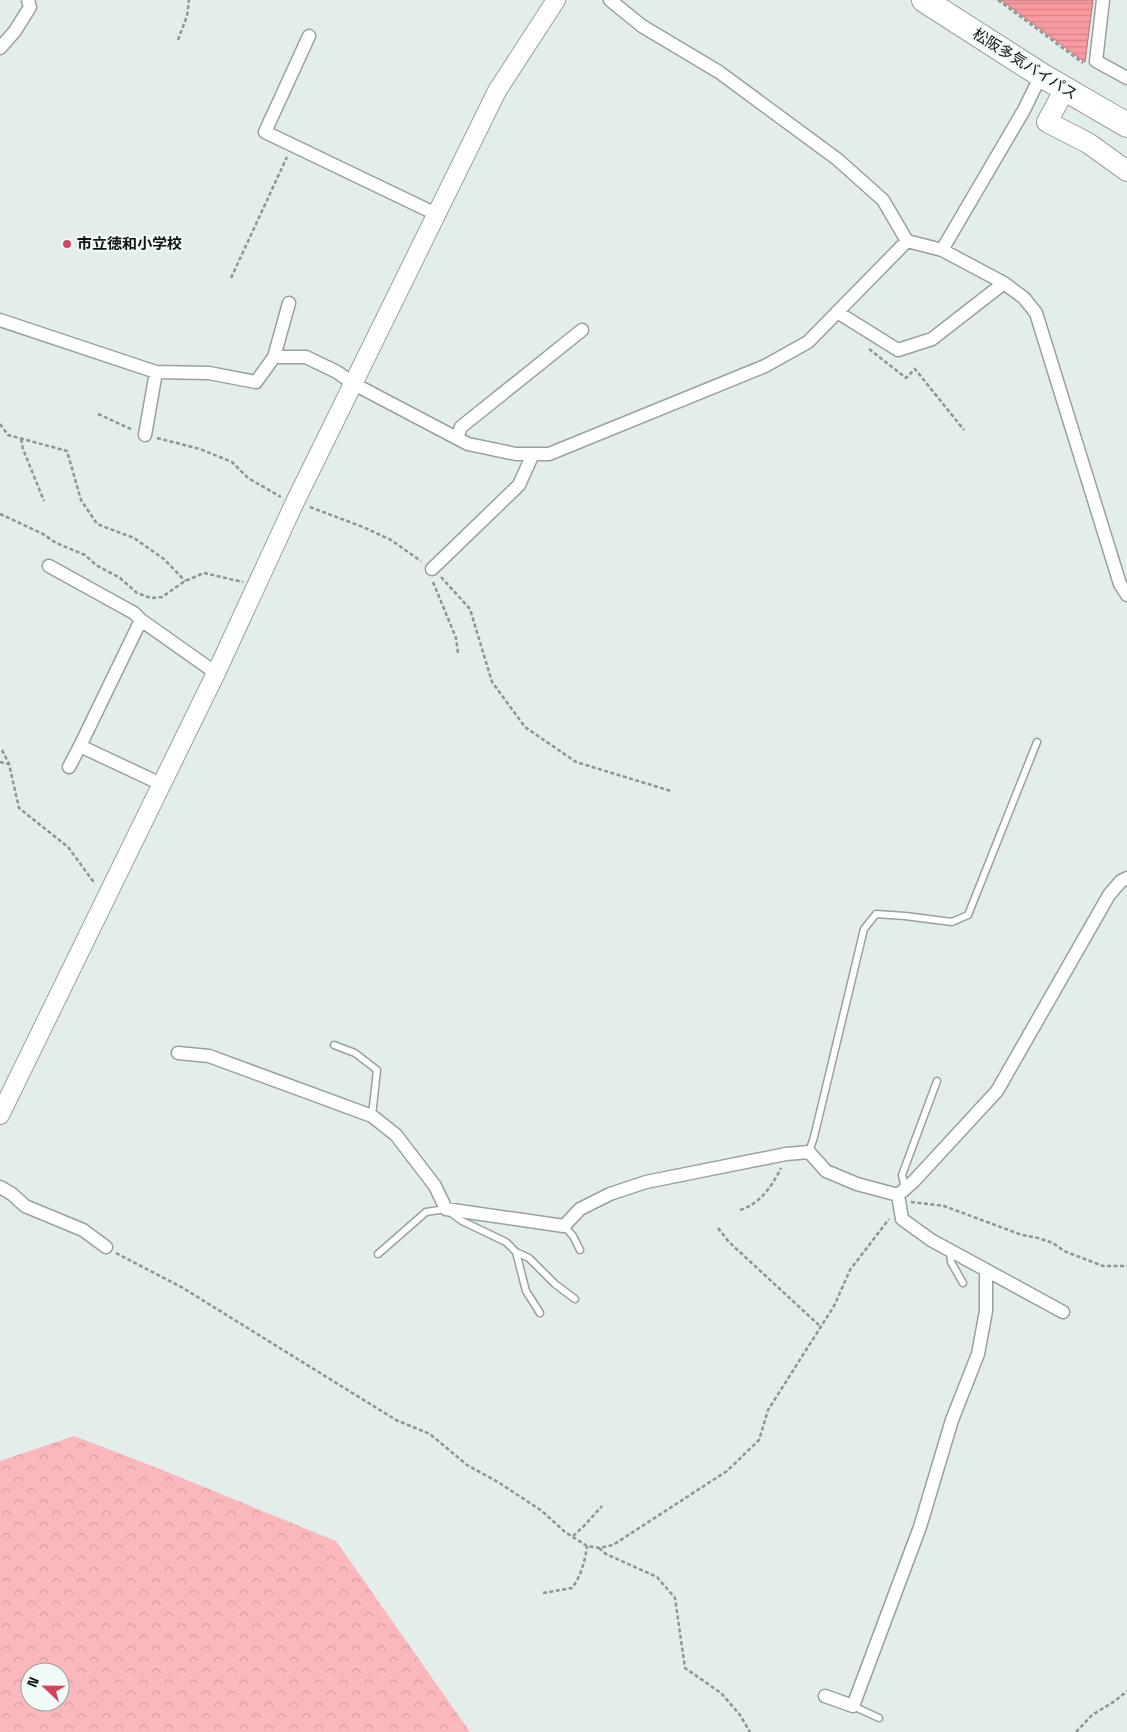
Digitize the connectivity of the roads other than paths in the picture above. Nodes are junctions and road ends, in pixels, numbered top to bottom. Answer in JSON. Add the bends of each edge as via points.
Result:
{"nodes":[{"id":1,"x":28,"y":0,"type":"edge"},
{"id":2,"x":556,"y":0,"type":"edge"},
{"id":3,"x":610,"y":0,"type":"edge"},
{"id":4,"x":924,"y":0,"type":"edge"},
{"id":5,"x":1103,"y":0,"type":"edge"},
{"id":6,"x":309,"y":36,"type":"dead end"},
{"id":7,"x":0,"y":48,"type":"edge"},
{"id":8,"x":1041,"y":75,"type":"junction"},
{"id":9,"x":1127,"y":78,"type":"edge"},
{"id":10,"x":1065,"y":89,"type":"junction"},
{"id":11,"x":1127,"y":125,"type":"edge"},
{"id":12,"x":1127,"y":171,"type":"edge"},
{"id":13,"x":436,"y":214,"type":"junction"},
{"id":14,"x":907,"y":241,"type":"junction"},
{"id":15,"x":942,"y":250,"type":"junction"},
{"id":16,"x":1004,"y":283,"type":"junction"},
{"id":17,"x":289,"y":303,"type":"dead end"},
{"id":18,"x":837,"y":312,"type":"junction"},
{"id":19,"x":0,"y":320,"type":"edge"},
{"id":20,"x":582,"y":330,"type":"dead end"},
{"id":21,"x":274,"y":357,"type":"junction"},
{"id":22,"x":156,"y":372,"type":"junction"},
{"id":23,"x":354,"y":384,"type":"junction"},
{"id":24,"x":144,"y":435,"type":"road end"},
{"id":25,"x":457,"y":438,"type":"junction"},
{"id":26,"x":533,"y":454,"type":"junction"},
{"id":27,"x":49,"y":566,"type":"dead end"},
{"id":28,"x":432,"y":569,"type":"road end"},
{"id":29,"x":1127,"y":595,"type":"edge"},
{"id":30,"x":141,"y":620,"type":"junction"},
{"id":31,"x":216,"y":673,"type":"junction"},
{"id":32,"x":1037,"y":742,"type":"dead end"},
{"id":33,"x":80,"y":746,"type":"junction"},
{"id":34,"x":70,"y":767,"type":"dead end"},
{"id":35,"x":161,"y":784,"type":"junction"},
{"id":36,"x":1127,"y":878,"type":"edge"},
{"id":37,"x":334,"y":1045,"type":"dead end"},
{"id":38,"x":178,"y":1053,"type":"dead end"},
{"id":39,"x":937,"y":1081,"type":"dead end"},
{"id":40,"x":0,"y":1115,"type":"edge"},
{"id":41,"x":372,"y":1116,"type":"junction"},
{"id":42,"x":809,"y":1152,"type":"junction"},
{"id":43,"x":0,"y":1187,"type":"edge"},
{"id":44,"x":902,"y":1191,"type":"junction"},
{"id":45,"x":446,"y":1209,"type":"junction"},
{"id":46,"x":564,"y":1226,"type":"junction"},
{"id":47,"x":106,"y":1247,"type":"road end"},
{"id":48,"x":580,"y":1250,"type":"dead end"},
{"id":49,"x":950,"y":1251,"type":"junction"},
{"id":50,"x":516,"y":1252,"type":"junction"},
{"id":51,"x":378,"y":1254,"type":"dead end"},
{"id":52,"x":986,"y":1271,"type":"junction"},
{"id":53,"x":963,"y":1282,"type":"dead end"},
{"id":54,"x":575,"y":1299,"type":"dead end"},
{"id":55,"x":1063,"y":1312,"type":"dead end"},
{"id":56,"x":540,"y":1313,"type":"dead end"},
{"id":57,"x":825,"y":1696,"type":"dead end"},
{"id":58,"x":853,"y":1706,"type":"junction"},
{"id":59,"x":880,"y":1718,"type":"dead end"}],
"edges":[{"from":1,"to":7,"type":"street","via":[[30,7]]},
{"from":2,"to":13,"type":"street","via":[[498,91]]},
{"from":3,"to":14,"type":"street","via":[[642,26],[719,72],[837,159],[882,200]]},
{"from":4,"to":8,"type":"highway","name":"松阪多気バイパス"},
{"from":5,"to":9,"type":"street","via":[[1096,62]]},
{"from":6,"to":13,"type":"street","via":[[265,132]]},
{"from":8,"to":10,"type":"highway","name":"松阪多気バイパス"},
{"from":8,"to":15,"type":"street"},
{"from":10,"to":11,"type":"highway","name":"松阪多気バイパス"},
{"from":10,"to":12,"type":"main road","via":[[1047,122],[1088,143]]},
{"from":13,"to":23,"type":"street"},
{"from":14,"to":15,"type":"street"},
{"from":14,"to":18,"type":"street"},
{"from":15,"to":16,"type":"street"},
{"from":16,"to":18,"type":"street","via":[[932,339],[898,350]]},
{"from":16,"to":29,"type":"street","via":[[1024,298],[1036,313],[1117,575]]},
{"from":17,"to":21,"type":"street"},
{"from":18,"to":26,"type":"street","via":[[808,342],[765,366],[549,454]]},
{"from":19,"to":22,"type":"street"},
{"from":20,"to":25,"type":"street","via":[[460,427]]},
{"from":21,"to":22,"type":"street","via":[[256,382],[209,373]]},
{"from":21,"to":23,"type":"street","via":[[306,357]]},
{"from":22,"to":24,"type":"street"},
{"from":23,"to":25,"type":"street"},
{"from":23,"to":31,"type":"street"},
{"from":25,"to":26,"type":"street","via":[[468,444],[516,454]]},
{"from":26,"to":28,"type":"street","via":[[518,485]]},
{"from":27,"to":30,"type":"street"},
{"from":30,"to":31,"type":"street"},
{"from":30,"to":33,"type":"street"},
{"from":31,"to":35,"type":"street"},
{"from":32,"to":42,"type":"lane","via":[[968,915],[952,922],[876,914],[864,929]]},
{"from":33,"to":34,"type":"street"},
{"from":33,"to":35,"type":"street"},
{"from":35,"to":40,"type":"street"},
{"from":36,"to":44,"type":"street","via":[[1109,895],[997,1092]]},
{"from":37,"to":41,"type":"lane","via":[[355,1053],[376,1070]]},
{"from":38,"to":41,"type":"street","via":[[209,1056]]},
{"from":39,"to":44,"type":"lane","via":[[902,1175]]},
{"from":41,"to":45,"type":"street","via":[[396,1135],[435,1186]]},
{"from":42,"to":44,"type":"street","via":[[826,1171],[857,1184]]},
{"from":42,"to":46,"type":"street","via":[[646,1182],[580,1208]]},
{"from":43,"to":47,"type":"street","via":[[25,1206],[83,1230]]},
{"from":44,"to":49,"type":"street","via":[[902,1219]]},
{"from":45,"to":46,"type":"street"},
{"from":45,"to":50,"type":"lane","via":[[462,1222],[506,1242]]},
{"from":45,"to":51,"type":"lane","via":[[426,1212]]},
{"from":46,"to":48,"type":"lane"},
{"from":49,"to":52,"type":"street"},
{"from":49,"to":53,"type":"lane","via":[[951,1262]]},
{"from":50,"to":54,"type":"lane","via":[[529,1258]]},
{"from":50,"to":56,"type":"lane","via":[[526,1291]]},
{"from":52,"to":55,"type":"street"},
{"from":52,"to":58,"type":"street","via":[[986,1311],[978,1354],[952,1420],[920,1527]]},
{"from":57,"to":58,"type":"street"},
{"from":58,"to":59,"type":"lane"}]}
